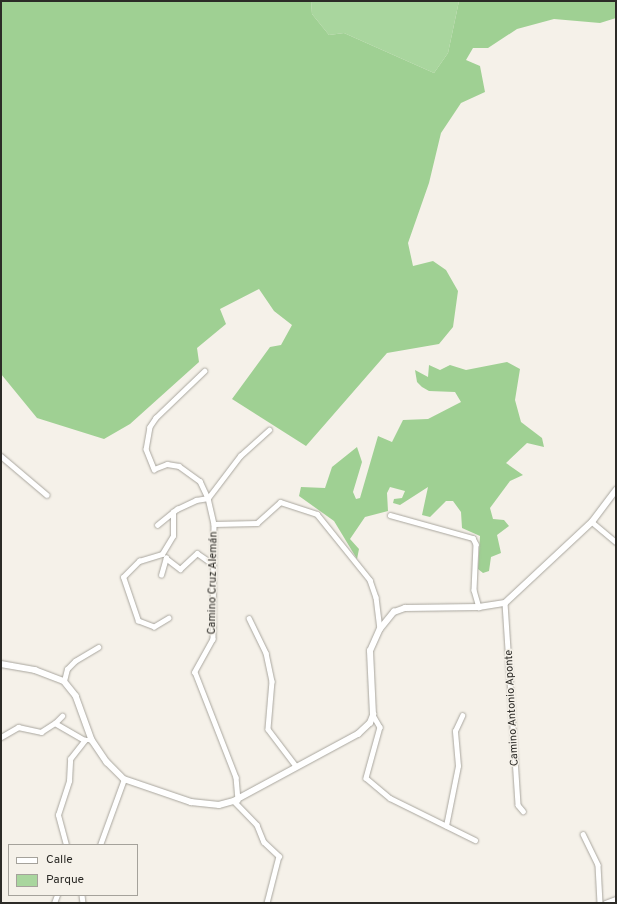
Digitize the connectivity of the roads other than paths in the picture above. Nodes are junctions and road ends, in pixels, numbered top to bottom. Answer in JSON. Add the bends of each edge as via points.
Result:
{"nodes":[{"id":1,"x":205,"y":371,"type":"dead end"},
{"id":2,"x":269,"y":430,"type":"dead end"},
{"id":3,"x":1,"y":456,"type":"edge"},
{"id":4,"x":616,"y":490,"type":"edge"},
{"id":5,"x":47,"y":495,"type":"dead end"},
{"id":6,"x":208,"y":498,"type":"junction"},
{"id":7,"x":173,"y":512,"type":"junction"},
{"id":8,"x":390,"y":515,"type":"dead end"},
{"id":9,"x":592,"y":522,"type":"junction"},
{"id":10,"x":214,"y":524,"type":"junction"},
{"id":11,"x":157,"y":525,"type":"dead end"},
{"id":12,"x":616,"y":542,"type":"edge"},
{"id":13,"x":213,"y":564,"type":"junction"},
{"id":14,"x":161,"y":575,"type":"dead end"},
{"id":15,"x":505,"y":603,"type":"junction"},
{"id":16,"x":479,"y":607,"type":"junction"},
{"id":17,"x":170,"y":618,"type":"dead end"},
{"id":18,"x":249,"y":618,"type":"dead end"},
{"id":19,"x":380,"y":629,"type":"junction"},
{"id":20,"x":98,"y":647,"type":"dead end"},
{"id":21,"x":1,"y":664,"type":"edge"},
{"id":22,"x":64,"y":681,"type":"junction"},
{"id":23,"x":373,"y":714,"type":"junction"},
{"id":24,"x":62,"y":716,"type":"dead end"},
{"id":25,"x":462,"y":716,"type":"dead end"},
{"id":26,"x":55,"y":723,"type":"junction"},
{"id":27,"x":1,"y":737,"type":"edge"},
{"id":28,"x":84,"y":740,"type":"junction"},
{"id":29,"x":92,"y":740,"type":"junction"},
{"id":30,"x":296,"y":766,"type":"junction"},
{"id":31,"x":124,"y":779,"type":"junction"},
{"id":32,"x":236,"y":800,"type":"junction"},
{"id":33,"x":523,"y":811,"type":"dead end"},
{"id":34,"x":446,"y":826,"type":"junction"},
{"id":35,"x":583,"y":834,"type":"dead end"},
{"id":36,"x":475,"y":840,"type":"dead end"},
{"id":37,"x":66,"y":844,"type":"edge"},
{"id":38,"x":100,"y":844,"type":"edge"},
{"id":39,"x":616,"y":899,"type":"edge"},
{"id":40,"x":267,"y":903,"type":"edge"},
{"id":41,"x":600,"y":903,"type":"edge"},
{"id":42,"x":605,"y":903,"type":"edge"}],
"edges":[{"from":1,"to":6,"type":"street","name":"Camino Cruz Alemán","via":[[150,427],[146,449],[154,470],[167,464],[179,466],[200,481]]},
{"from":2,"to":6,"type":"street","via":[[240,456]]},
{"from":3,"to":5,"type":"street"},
{"from":4,"to":9,"type":"street"},
{"from":6,"to":7,"type":"street","via":[[196,500]]},
{"from":6,"to":10,"type":"street","name":"Camino Cruz Alemán"},
{"from":7,"to":11,"type":"street"},
{"from":7,"to":17,"type":"street","via":[[173,536],[162,554],[139,561],[123,577],[138,621],[154,627]]},
{"from":8,"to":16,"type":"street","via":[[473,538],[476,544],[474,590]]},
{"from":9,"to":12,"type":"street"},
{"from":9,"to":15,"type":"street"},
{"from":10,"to":13,"type":"street","name":"Camino Cruz Alemán"},
{"from":10,"to":19,"type":"street","via":[[257,523],[280,502],[317,514],[370,580],[376,597]]},
{"from":13,"to":14,"type":"street","via":[[197,553],[180,569],[166,558]]},
{"from":13,"to":32,"type":"street","name":"Camino Cruz Alemán","via":[[213,639],[195,672],[236,777]]},
{"from":15,"to":16,"type":"street"},
{"from":15,"to":33,"type":"street","name":"Camino Antonio Aponte","via":[[518,805]]},
{"from":16,"to":19,"type":"street","via":[[406,608],[394,612]]},
{"from":18,"to":30,"type":"street","via":[[266,653],[272,681],[268,729]]},
{"from":19,"to":23,"type":"street","via":[[370,651]]},
{"from":20,"to":22,"type":"street","via":[[67,669]]},
{"from":21,"to":22,"type":"street","via":[[35,670]]},
{"from":22,"to":29,"type":"street","via":[[76,696]]},
{"from":23,"to":30,"type":"street","via":[[358,734]]},
{"from":23,"to":34,"type":"street","via":[[380,727],[366,778],[390,798]]},
{"from":24,"to":26,"type":"street"},
{"from":25,"to":34,"type":"street","via":[[455,730],[458,766]]},
{"from":26,"to":27,"type":"street","via":[[41,732],[18,727]]},
{"from":26,"to":28,"type":"street"},
{"from":28,"to":29,"type":"street"},
{"from":28,"to":37,"type":"street","via":[[70,759],[69,781],[58,815]]},
{"from":29,"to":31,"type":"street","via":[[107,762]]},
{"from":30,"to":32,"type":"street"},
{"from":31,"to":32,"type":"street","via":[[191,802],[219,804]]},
{"from":31,"to":38,"type":"street"},
{"from":32,"to":40,"type":"street","via":[[257,825],[264,842],[279,856]]},
{"from":34,"to":36,"type":"street"},
{"from":35,"to":41,"type":"street","via":[[598,865]]},
{"from":39,"to":42,"type":"street"}]}
